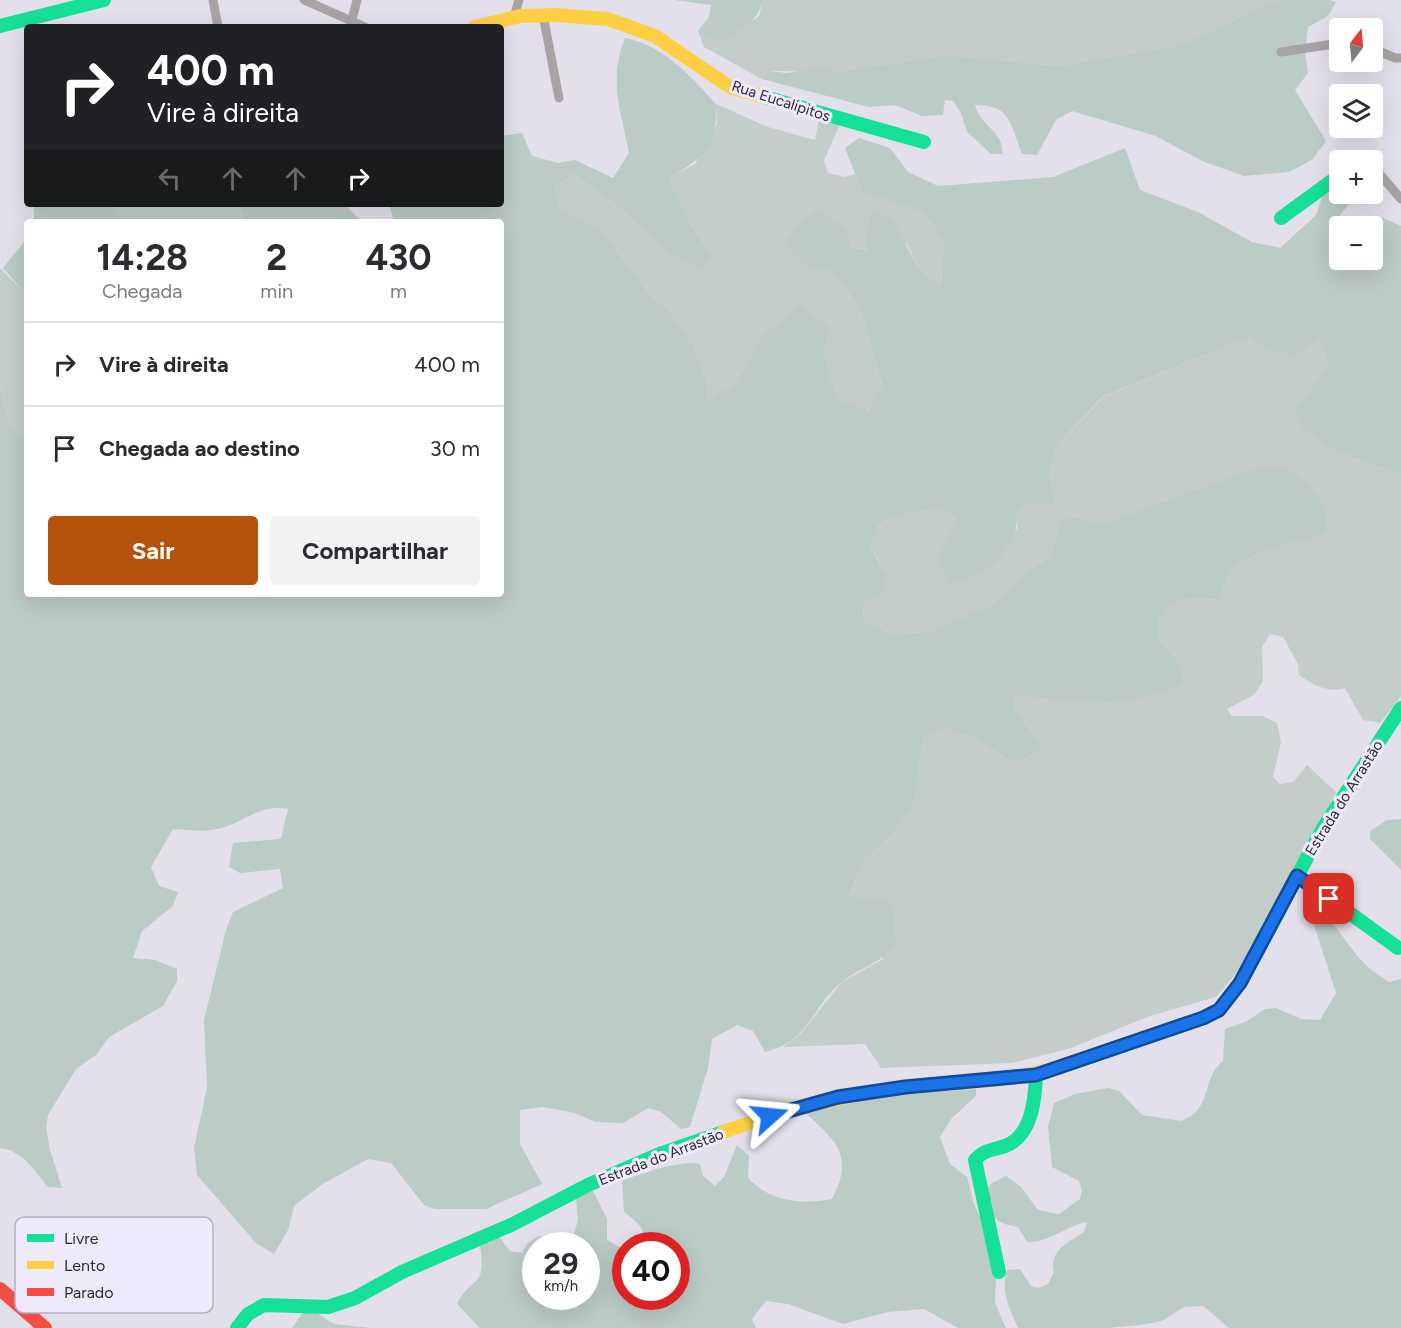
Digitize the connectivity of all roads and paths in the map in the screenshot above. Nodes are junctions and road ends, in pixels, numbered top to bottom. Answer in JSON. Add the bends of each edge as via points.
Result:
{"nodes":[{"id":1,"x":104,"y":0,"type":"edge"},
{"id":2,"x":213,"y":0,"type":"edge"},
{"id":3,"x":304,"y":0,"type":"edge"},
{"id":4,"x":357,"y":0,"type":"edge"},
{"id":5,"x":519,"y":0,"type":"edge"},
{"id":6,"x":543,"y":15,"type":"junction"},
{"id":7,"x":514,"y":17,"type":"junction"},
{"id":8,"x":28,"y":23,"type":"edge"},
{"id":9,"x":351,"y":23,"type":"junction"},
{"id":10,"x":217,"y":24,"type":"edge"},
{"id":11,"x":354,"y":24,"type":"edge"},
{"id":12,"x":487,"y":24,"type":"edge"},
{"id":13,"x":0,"y":26,"type":"edge"},
{"id":14,"x":1329,"y":46,"type":"edge"},
{"id":15,"x":1281,"y":52,"type":"dead end"},
{"id":16,"x":1383,"y":52,"type":"edge"},
{"id":17,"x":1401,"y":58,"type":"edge"},
{"id":18,"x":559,"y":98,"type":"dead end"},
{"id":19,"x":924,"y":142,"type":"dead end"},
{"id":20,"x":1383,"y":178,"type":"edge"},
{"id":21,"x":1329,"y":183,"type":"edge"},
{"id":22,"x":1401,"y":199,"type":"edge"},
{"id":23,"x":1281,"y":218,"type":"dead end"},
{"id":24,"x":1401,"y":708,"type":"edge"},
{"id":25,"x":1297,"y":876,"type":"junction"},
{"id":26,"x":1398,"y":948,"type":"dead end"},
{"id":27,"x":1036,"y":1075,"type":"junction"},
{"id":28,"x":999,"y":1272,"type":"dead end"},
{"id":29,"x":0,"y":1289,"type":"edge"},
{"id":30,"x":15,"y":1302,"type":"edge"},
{"id":31,"x":28,"y":1313,"type":"edge"},
{"id":32,"x":45,"y":1328,"type":"edge"},
{"id":33,"x":237,"y":1328,"type":"edge"}],
"edges":[{"from":1,"to":8,"type":"street"},
{"from":2,"to":10,"type":"street"},
{"from":3,"to":9,"type":"street"},
{"from":4,"to":9,"type":"street"},
{"from":5,"to":7,"type":"street"},
{"from":6,"to":7,"type":"street","name":"Rua Eucalipitos"},
{"from":6,"to":18,"type":"street"},
{"from":6,"to":19,"type":"street","name":"Rua Eucalipitos","via":[[608,19],[655,36],[730,87]]},
{"from":7,"to":12,"type":"street","name":"Rua Eucalipitos"},
{"from":8,"to":13,"type":"street"},
{"from":9,"to":11,"type":"street"},
{"from":14,"to":15,"type":"street"},
{"from":16,"to":17,"type":"street"},
{"from":20,"to":22,"type":"street"},
{"from":21,"to":23,"type":"street"},
{"from":24,"to":25,"type":"street","name":"Estrada do Arrastão","via":[[1323,828]]},
{"from":25,"to":26,"type":"street"},
{"from":25,"to":27,"type":"street","name":"Estrada do Arrastão","via":[[1240,983],[1219,1010]]},
{"from":27,"to":28,"type":"street","via":[[1035,1095],[1021,1133],[1010,1144],[982,1152],[975,1160]]},
{"from":27,"to":33,"type":"street","name":"Estrada do Arrastão","via":[[905,1087],[838,1097],[787,1110],[662,1153],[588,1185],[503,1230],[402,1272],[354,1298],[328,1307],[264,1305],[248,1314]]},
{"from":29,"to":30,"type":"street"},
{"from":31,"to":32,"type":"street"}]}
